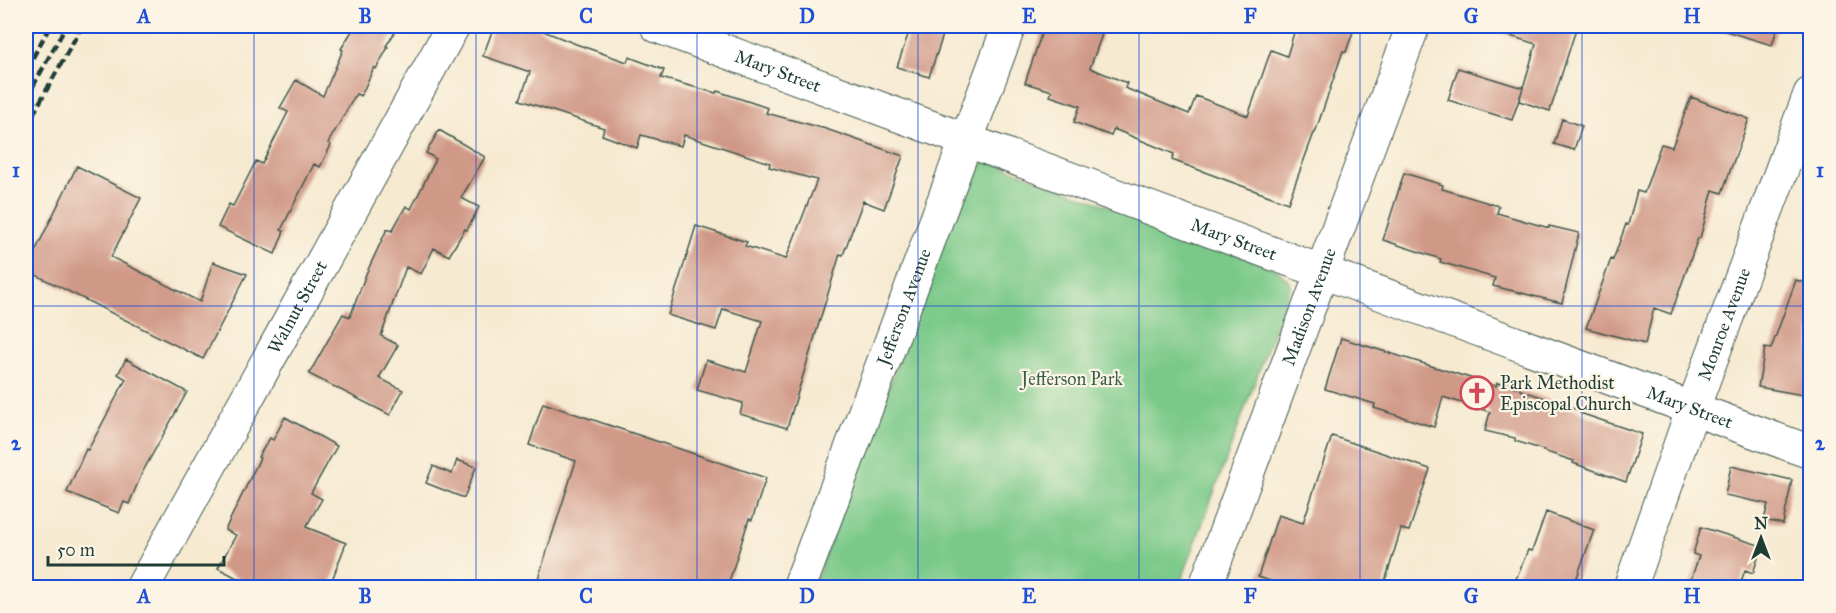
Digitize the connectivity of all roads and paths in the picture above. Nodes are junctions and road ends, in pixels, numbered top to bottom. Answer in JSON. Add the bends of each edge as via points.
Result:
{"nodes":[{"id":1,"x":453,"y":26,"type":"edge"},
{"id":2,"x":657,"y":26,"type":"edge"},
{"id":3,"x":1009,"y":26,"type":"edge"},
{"id":4,"x":1413,"y":26,"type":"edge"},
{"id":5,"x":1810,"y":94,"type":"edge"},
{"id":6,"x":966,"y":142,"type":"junction"},
{"id":7,"x":1322,"y":271,"type":"junction"},
{"id":8,"x":1693,"y":408,"type":"junction"},
{"id":9,"x":1810,"y":452,"type":"edge"},
{"id":10,"x":147,"y":586,"type":"edge"},
{"id":11,"x":799,"y":588,"type":"edge"},
{"id":12,"x":1205,"y":588,"type":"edge"},
{"id":13,"x":1630,"y":588,"type":"edge"}],
"edges":[{"from":1,"to":10,"type":"street","name":"Walnut Street"},
{"from":2,"to":6,"type":"street","name":"Mary Street"},
{"from":3,"to":6,"type":"street","name":"Jefferson Avenue"},
{"from":4,"to":7,"type":"street","name":"Madison Avenue"},
{"from":5,"to":8,"type":"street","name":"Monroe Avenue"},
{"from":6,"to":7,"type":"street","name":"Mary Street"},
{"from":6,"to":11,"type":"street","name":"Jefferson Avenue"},
{"from":7,"to":8,"type":"street","name":"Mary Street"},
{"from":7,"to":12,"type":"street","name":"Madison Avenue"},
{"from":8,"to":9,"type":"street","name":"Mary Street"},
{"from":8,"to":13,"type":"street","name":"Monroe Avenue"}]}
